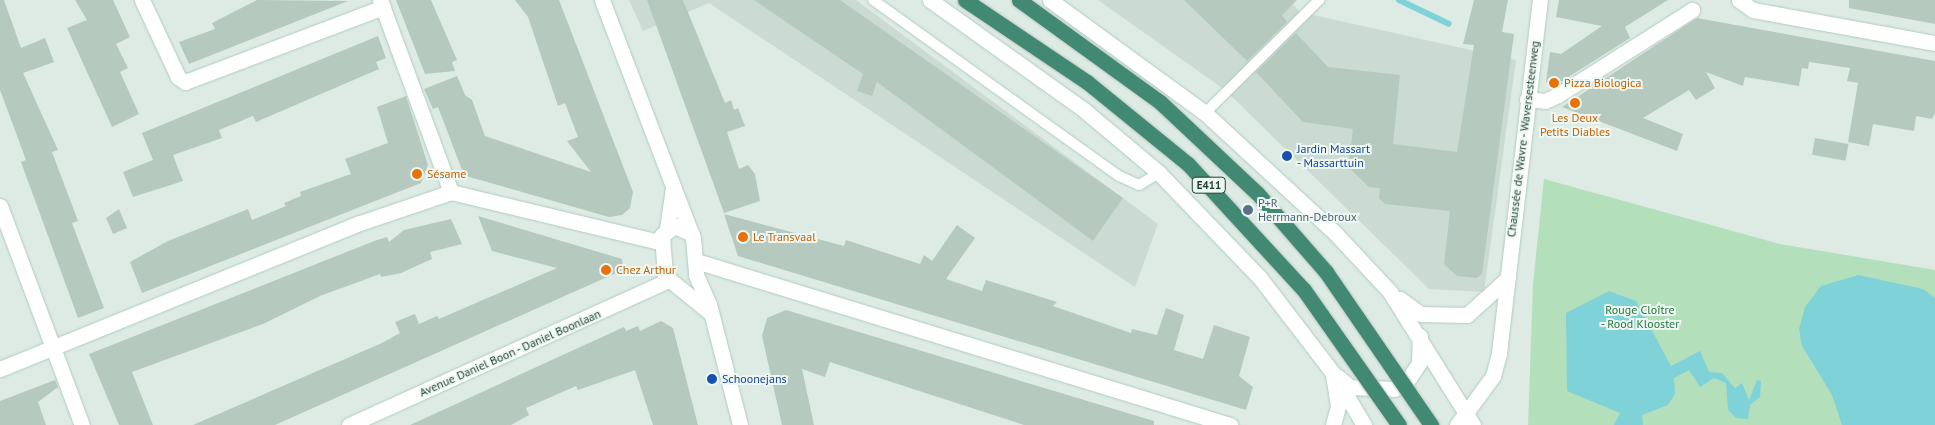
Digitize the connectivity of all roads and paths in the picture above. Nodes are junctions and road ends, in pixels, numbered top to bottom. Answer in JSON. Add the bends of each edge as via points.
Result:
{"nodes":[{"id":1,"x":142,"y":0,"type":"edge"},
{"id":2,"x":602,"y":0,"type":"edge"},
{"id":3,"x":873,"y":0,"type":"edge"},
{"id":4,"x":930,"y":0,"type":"edge"},
{"id":5,"x":966,"y":0,"type":"edge"},
{"id":6,"x":1019,"y":0,"type":"edge"},
{"id":7,"x":1050,"y":0,"type":"edge"},
{"id":8,"x":1319,"y":0,"type":"edge"},
{"id":9,"x":1540,"y":0,"type":"edge"},
{"id":10,"x":1739,"y":0,"type":"edge"},
{"id":11,"x":381,"y":4,"type":"edge"},
{"id":12,"x":1692,"y":10,"type":"dead end"},
{"id":13,"x":1935,"y":43,"type":"edge"},
{"id":14,"x":1527,"y":98,"type":"junction"},
{"id":15,"x":1205,"y":114,"type":"junction"},
{"id":16,"x":1159,"y":173,"type":"junction"},
{"id":17,"x":673,"y":188,"type":"junction"},
{"id":18,"x":451,"y":192,"type":"junction"},
{"id":19,"x":0,"y":206,"type":"edge"},
{"id":20,"x":668,"y":229,"type":"junction"},
{"id":21,"x":692,"y":234,"type":"junction"},
{"id":22,"x":660,"y":242,"type":"junction"},
{"id":23,"x":696,"y":268,"type":"junction"},
{"id":24,"x":1508,"y":278,"type":"junction"},
{"id":25,"x":675,"y":282,"type":"junction"},
{"id":26,"x":1390,"y":292,"type":"junction"},
{"id":27,"x":711,"y":315,"type":"junction"},
{"id":28,"x":1420,"y":334,"type":"junction"},
{"id":29,"x":52,"y":347,"type":"junction"},
{"id":30,"x":0,"y":369,"type":"edge"},
{"id":31,"x":1333,"y":373,"type":"junction"},
{"id":32,"x":1466,"y":422,"type":"edge"},
{"id":33,"x":82,"y":425,"type":"edge"},
{"id":34,"x":349,"y":425,"type":"edge"},
{"id":35,"x":740,"y":425,"type":"edge"},
{"id":36,"x":1230,"y":425,"type":"edge"},
{"id":37,"x":1333,"y":425,"type":"edge"},
{"id":38,"x":1364,"y":425,"type":"edge"},
{"id":39,"x":1399,"y":425,"type":"edge"},
{"id":40,"x":1431,"y":425,"type":"edge"}],
"edges":[{"from":1,"to":11,"type":"street","via":[[178,77],[185,82]]},
{"from":2,"to":17,"type":"street"},
{"from":3,"to":16,"type":"lane","via":[[1119,176],[1139,185]]},
{"from":4,"to":16,"type":"street","via":[[1084,110]]},
{"from":5,"to":39,"type":"highway","number":"E411","bridge":true,"via":[[1086,82],[1188,164],[1304,290]]},
{"from":6,"to":40,"type":"highway","number":"E411","bridge":true,"via":[[1160,102],[1258,194],[1326,272]]},
{"from":7,"to":15,"type":"street"},
{"from":8,"to":15,"type":"lane"},
{"from":9,"to":14,"type":"street","name":"Chaussée de Wavre - Waversesteenweg"},
{"from":10,"to":13,"type":"street","via":[[1753,10]]},
{"from":11,"to":18,"type":"street"},
{"from":12,"to":14,"type":"street","via":[[1558,95],[1544,101]]},
{"from":14,"to":24,"type":"street","name":"Chaussée de Wavre - Waversesteenweg"},
{"from":15,"to":26,"type":"street","via":[[1258,158]]},
{"from":16,"to":31,"type":"street","via":[[1260,278]]},
{"from":17,"to":20,"type":"street"},
{"from":17,"to":21,"type":"street"},
{"from":18,"to":22,"type":"street"},
{"from":18,"to":29,"type":"street","via":[[360,223]]},
{"from":19,"to":29,"type":"street"},
{"from":20,"to":21,"type":"street","via":[[679,226]]},
{"from":20,"to":22,"type":"street"},
{"from":21,"to":23,"type":"street"},
{"from":22,"to":25,"type":"street"},
{"from":23,"to":25,"type":"street","name":"Avenue Daniel Boon - Daniel Boonlaan"},
{"from":23,"to":27,"type":"street"},
{"from":23,"to":36,"type":"street"},
{"from":24,"to":26,"type":"street","via":[[1480,308],[1456,316],[1421,314]]},
{"from":24,"to":32,"type":"street","name":"Chaussée de Wavre - Waversesteenweg","via":[[1496,365]]},
{"from":25,"to":27,"type":"street"},
{"from":25,"to":34,"type":"street","name":"Avenue Daniel Boon - Daniel Boonlaan"},
{"from":26,"to":28,"type":"street"},
{"from":27,"to":35,"type":"street"},
{"from":28,"to":31,"type":"street","via":[[1419,363],[1409,378],[1394,389],[1350,387]]},
{"from":28,"to":32,"type":"street"},
{"from":29,"to":30,"type":"street"},
{"from":29,"to":33,"type":"street"},
{"from":31,"to":37,"type":"street","via":[[1338,406]]},
{"from":31,"to":38,"type":"street"}]}
